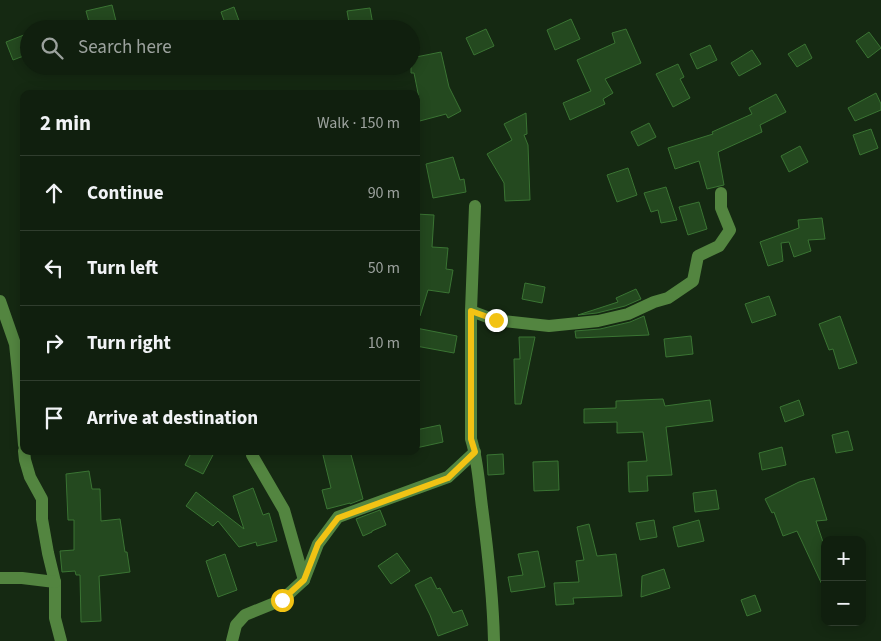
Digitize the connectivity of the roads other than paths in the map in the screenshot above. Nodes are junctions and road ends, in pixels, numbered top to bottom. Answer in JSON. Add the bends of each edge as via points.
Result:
{"nodes":[{"id":1,"x":721,"y":193,"type":"dead end"},
{"id":2,"x":475,"y":206,"type":"dead end"},
{"id":3,"x":0,"y":301,"type":"edge"},
{"id":4,"x":471,"y":311,"type":"junction"},
{"id":5,"x":20,"y":397,"type":"edge"},
{"id":6,"x":475,"y":452,"type":"junction"},
{"id":7,"x":24,"y":455,"type":"edge"},
{"id":8,"x":252,"y":455,"type":"dead end"},
{"id":9,"x":0,"y":578,"type":"edge"},
{"id":10,"x":304,"y":580,"type":"junction"},
{"id":11,"x":55,"y":582,"type":"junction"},
{"id":12,"x":61,"y":641,"type":"edge"},
{"id":13,"x":232,"y":641,"type":"edge"},
{"id":14,"x":494,"y":641,"type":"edge"}],
"edges":[{"from":1,"to":4,"type":"street","via":[[721,208],[730,230],[719,246],[698,256],[693,281],[668,298],[628,314],[549,326],[496,320]]},
{"from":2,"to":4,"type":"street"},
{"from":3,"to":5,"type":"street","via":[[15,344]]},
{"from":4,"to":6,"type":"street","via":[[471,439]]},
{"from":6,"to":10,"type":"street","via":[[448,478],[338,518],[318,544]]},
{"from":6,"to":14,"type":"street","via":[[493,604]]},
{"from":7,"to":11,"type":"street","via":[[30,477],[42,498],[42,519]]},
{"from":8,"to":10,"type":"street","via":[[284,510]]},
{"from":9,"to":11,"type":"street"},
{"from":10,"to":13,"type":"street","via":[[282,600],[245,615],[236,625]]},
{"from":11,"to":12,"type":"street","via":[[55,618]]}]}
